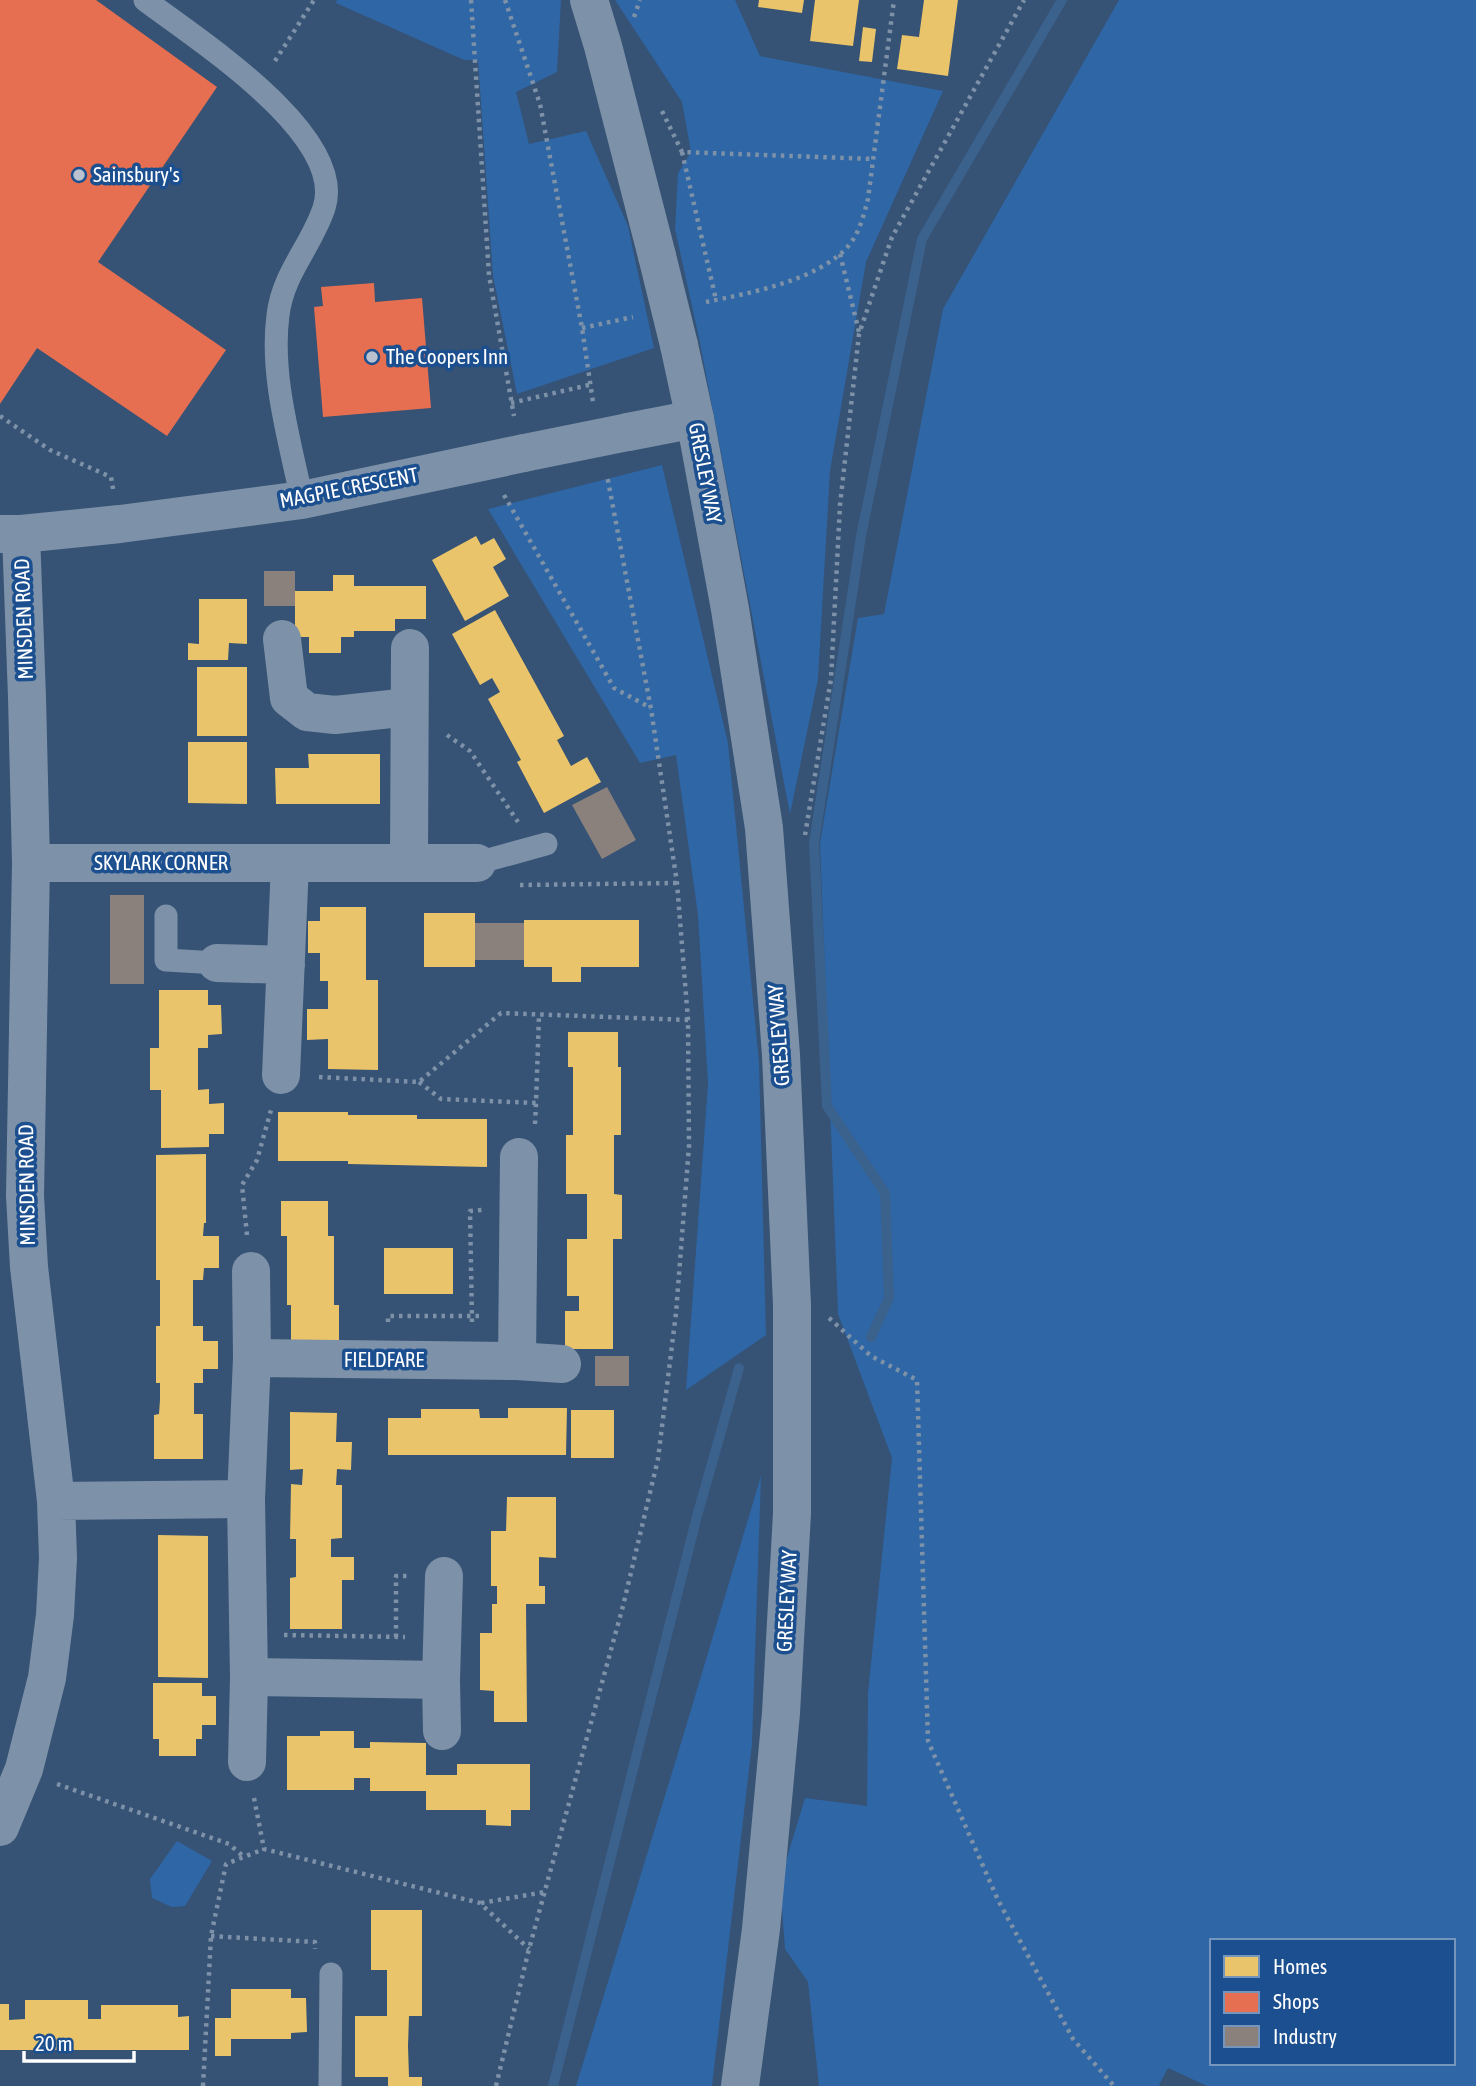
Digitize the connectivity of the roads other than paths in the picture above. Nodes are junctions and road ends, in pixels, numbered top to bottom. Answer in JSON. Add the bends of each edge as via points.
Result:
{"nodes":[{"id":1,"x":145,"y":0,"type":"edge"},
{"id":2,"x":589,"y":0,"type":"edge"},
{"id":3,"x":695,"y":418,"type":"junction"},
{"id":4,"x":302,"y":500,"type":"junction"},
{"id":5,"x":10,"y":534,"type":"edge"},
{"id":6,"x":282,"y":639,"type":"dead end"},
{"id":7,"x":410,"y":648,"type":"dead end"},
{"id":8,"x":409,"y":708,"type":"junction"},
{"id":9,"x":536,"y":847,"type":"road end"},
{"id":10,"x":409,"y":862,"type":"junction"},
{"id":11,"x":31,"y":863,"type":"junction"},
{"id":12,"x":290,"y":863,"type":"junction"},
{"id":13,"x":477,"y":863,"type":"joint"},
{"id":14,"x":166,"y":916,"type":"dead end"},
{"id":15,"x":217,"y":963,"type":"joint"},
{"id":16,"x":286,"y":965,"type":"junction"},
{"id":17,"x":281,"y":1075,"type":"road end"},
{"id":18,"x":13,"y":1123,"type":"edge"},
{"id":19,"x":519,"y":1157,"type":"dead end"},
{"id":20,"x":251,"y":1271,"type":"road end"},
{"id":21,"x":252,"y":1359,"type":"junction"},
{"id":22,"x":517,"y":1361,"type":"junction"},
{"id":23,"x":562,"y":1364,"type":"dead end"},
{"id":24,"x":246,"y":1499,"type":"junction"},
{"id":25,"x":56,"y":1501,"type":"junction"},
{"id":26,"x":444,"y":1576,"type":"dead end"},
{"id":27,"x":249,"y":1677,"type":"junction"},
{"id":28,"x":441,"y":1680,"type":"junction"},
{"id":29,"x":442,"y":1731,"type":"dead end"},
{"id":30,"x":247,"y":1762,"type":"road end"},
{"id":31,"x":14,"y":1779,"type":"edge"},
{"id":32,"x":0,"y":1827,"type":"edge"},
{"id":33,"x":331,"y":1974,"type":"dead end"},
{"id":34,"x":330,"y":2086,"type":"edge"},
{"id":35,"x":740,"y":2086,"type":"edge"}],
"edges":[{"from":1,"to":4,"type":"lane","via":[[259,87],[303,133],[325,173],[325,207],[292,268],[278,315],[276,349],[282,400]]},
{"from":2,"to":3,"type":"street","name":"GRESLEY WAY","bridge":true},
{"from":3,"to":4,"type":"street","name":"MAGPIE CRESCENT","bridge":true},
{"from":3,"to":35,"type":"street","name":"GRESLEY WAY","via":[[764,828],[781,1055],[792,1305],[792,1513],[781,1713],[761,1929]]},
{"from":4,"to":5,"type":"street","name":"MAGPIE CRESCENT"},
{"from":5,"to":11,"type":"street","name":"MINSDEN ROAD","via":[[27,697]]},
{"from":6,"to":8,"type":"street","via":[[289,698],[307,712],[335,715]]},
{"from":7,"to":8,"type":"street"},
{"from":8,"to":10,"type":"street"},
{"from":9,"to":13,"type":"lane"},
{"from":10,"to":12,"type":"street","name":"SKYLARK CORNER"},
{"from":10,"to":13,"type":"street","name":"SKYLARK CORNER"},
{"from":11,"to":12,"type":"street","name":"SKYLARK CORNER"},
{"from":11,"to":18,"type":"street","name":"MINSDEN ROAD"},
{"from":12,"to":16,"type":"street"},
{"from":14,"to":15,"type":"lane","via":[[166,960]]},
{"from":15,"to":16,"type":"street"},
{"from":16,"to":17,"type":"street"},
{"from":18,"to":25,"type":"street","name":"MINSDEN ROAD","via":[[25,1196]]},
{"from":19,"to":22,"type":"street"},
{"from":20,"to":21,"type":"street"},
{"from":21,"to":22,"type":"street","name":"FIELDFARE"},
{"from":21,"to":24,"type":"street"},
{"from":22,"to":23,"type":"street","name":"FIELDFARE"},
{"from":24,"to":25,"type":"street"},
{"from":24,"to":27,"type":"street"},
{"from":25,"to":31,"type":"street","name":"MINSDEN ROAD","via":[[58,1558],[47,1678]]},
{"from":26,"to":28,"type":"street"},
{"from":27,"to":28,"type":"street"},
{"from":27,"to":30,"type":"street"},
{"from":28,"to":29,"type":"street"},
{"from":31,"to":32,"type":"street","name":"MINSDEN ROAD"},
{"from":33,"to":34,"type":"lane"}]}
